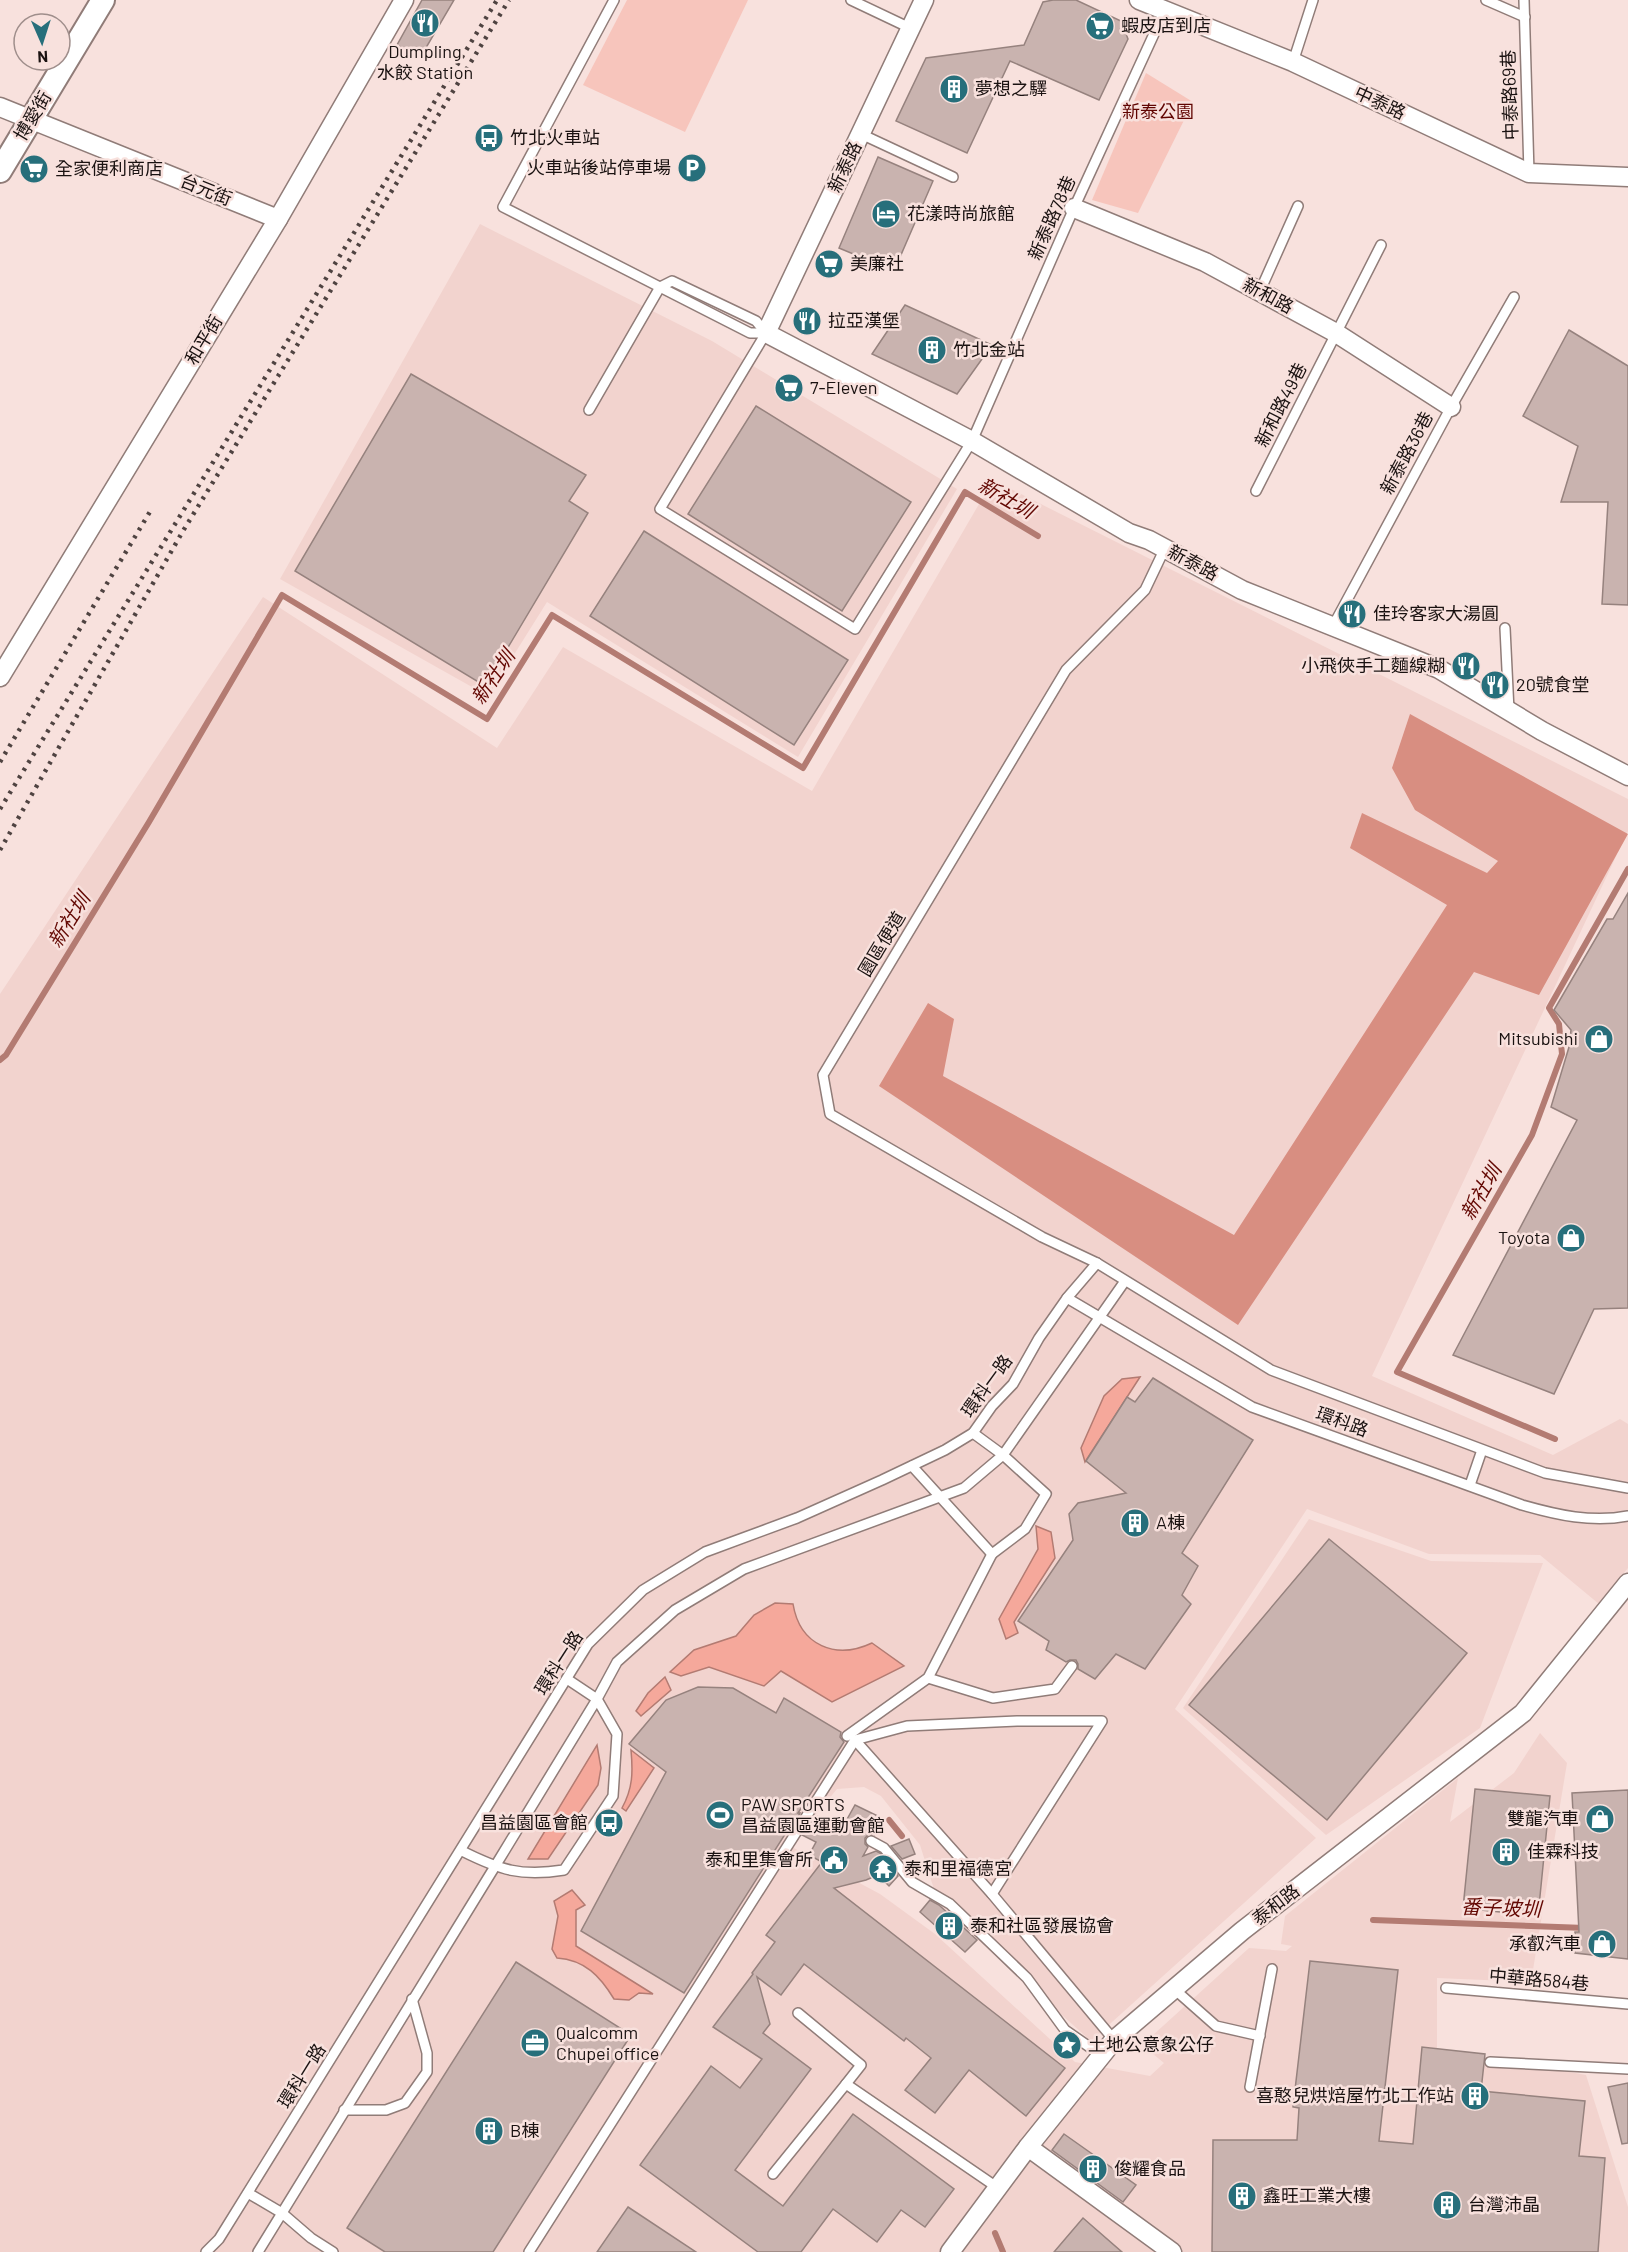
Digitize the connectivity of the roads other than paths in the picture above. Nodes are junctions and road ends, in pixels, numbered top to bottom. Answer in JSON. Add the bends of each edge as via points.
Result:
{"nodes":[{"id":1,"x":103,"y":0,"type":"edge"},
{"id":2,"x":404,"y":0,"type":"edge"},
{"id":3,"x":614,"y":0,"type":"edge"},
{"id":4,"x":851,"y":0,"type":"edge"},
{"id":5,"x":924,"y":0,"type":"edge"},
{"id":6,"x":1138,"y":0,"type":"edge"},
{"id":7,"x":1313,"y":0,"type":"edge"},
{"id":8,"x":1486,"y":0,"type":"edge"},
{"id":9,"x":1524,"y":0,"type":"edge"},
{"id":10,"x":1165,"y":10,"type":"junction"},
{"id":11,"x":1525,"y":17,"type":"junction"},
{"id":12,"x":910,"y":28,"type":"junction"},
{"id":13,"x":1293,"y":62,"type":"junction"},
{"id":14,"x":0,"y":108,"type":"edge"},
{"id":15,"x":31,"y":120,"type":"junction"},
{"id":16,"x":861,"y":134,"type":"junction"},
{"id":17,"x":0,"y":171,"type":"edge"},
{"id":18,"x":1529,"y":173,"type":"junction"},
{"id":19,"x":954,"y":177,"type":"dead end"},
{"id":20,"x":1628,"y":177,"type":"edge"},
{"id":21,"x":1298,"y":206,"type":"dead end"},
{"id":22,"x":1074,"y":208,"type":"junction"},
{"id":23,"x":278,"y":219,"type":"junction"},
{"id":24,"x":1381,"y":244,"type":"dead end"},
{"id":25,"x":660,"y":287,"type":"junction"},
{"id":26,"x":1260,"y":291,"type":"junction"},
{"id":27,"x":1514,"y":297,"type":"dead end"},
{"id":28,"x":766,"y":333,"type":"junction"},
{"id":29,"x":1336,"y":333,"type":"junction"},
{"id":30,"x":1451,"y":407,"type":"junction"},
{"id":31,"x":589,"y":410,"type":"dead end"},
{"id":32,"x":972,"y":441,"type":"junction"},
{"id":33,"x":1256,"y":491,"type":"dead end"},
{"id":34,"x":1165,"y":548,"type":"junction"},
{"id":35,"x":1333,"y":626,"type":"junction"},
{"id":36,"x":1505,"y":628,"type":"dead end"},
{"id":37,"x":0,"y":677,"type":"edge"},
{"id":38,"x":1509,"y":711,"type":"junction"},
{"id":39,"x":1628,"y":776,"type":"edge"},
{"id":40,"x":1097,"y":1263,"type":"junction"},
{"id":41,"x":1125,"y":1281,"type":"junction"},
{"id":42,"x":1067,"y":1298,"type":"junction"},
{"id":43,"x":1098,"y":1317,"type":"junction"},
{"id":44,"x":973,"y":1432,"type":"junction"},
{"id":45,"x":1482,"y":1450,"type":"junction"},
{"id":46,"x":1003,"y":1455,"type":"junction"},
{"id":47,"x":912,"y":1466,"type":"junction"},
{"id":48,"x":1470,"y":1485,"type":"junction"},
{"id":49,"x":1628,"y":1488,"type":"edge"},
{"id":50,"x":940,"y":1497,"type":"junction"},
{"id":51,"x":1628,"y":1516,"type":"edge"},
{"id":52,"x":992,"y":1554,"type":"junction"},
{"id":53,"x":1628,"y":1583,"type":"edge"},
{"id":54,"x":1072,"y":1666,"type":"dead end"},
{"id":55,"x":928,"y":1678,"type":"junction"},
{"id":56,"x":567,"y":1679,"type":"junction"},
{"id":57,"x":597,"y":1699,"type":"junction"},
{"id":58,"x":851,"y":1738,"type":"junction"},
{"id":59,"x":871,"y":1841,"type":"dead end"},
{"id":60,"x":462,"y":1851,"type":"junction"},
{"id":61,"x":494,"y":1868,"type":"junction"},
{"id":62,"x":992,"y":1894,"type":"junction"},
{"id":63,"x":1272,"y":1969,"type":"dead end"},
{"id":64,"x":1173,"y":1988,"type":"junction"},
{"id":65,"x":1446,"y":1988,"type":"dead end"},
{"id":66,"x":412,"y":1999,"type":"junction"},
{"id":67,"x":1628,"y":2004,"type":"edge"},
{"id":68,"x":798,"y":2013,"type":"dead end"},
{"id":69,"x":1260,"y":2036,"type":"junction"},
{"id":70,"x":1114,"y":2040,"type":"junction"},
{"id":71,"x":1101,"y":2055,"type":"junction"},
{"id":72,"x":1490,"y":2062,"type":"dead end"},
{"id":73,"x":1628,"y":2069,"type":"edge"},
{"id":74,"x":846,"y":2084,"type":"junction"},
{"id":75,"x":1250,"y":2087,"type":"dead end"},
{"id":76,"x":344,"y":2110,"type":"junction"},
{"id":77,"x":1028,"y":2147,"type":"junction"},
{"id":78,"x":773,"y":2174,"type":"dead end"},
{"id":79,"x":998,"y":2188,"type":"junction"},
{"id":80,"x":248,"y":2193,"type":"junction"},
{"id":81,"x":282,"y":2213,"type":"junction"},
{"id":82,"x":206,"y":2252,"type":"edge"},
{"id":83,"x":258,"y":2252,"type":"edge"},
{"id":84,"x":333,"y":2252,"type":"edge"},
{"id":85,"x":529,"y":2252,"type":"edge"},
{"id":86,"x":950,"y":2252,"type":"edge"},
{"id":87,"x":1172,"y":2252,"type":"edge"}],
"edges":[{"from":1,"to":15,"type":"street","name":"博愛街"},
{"from":2,"to":23,"type":"street","name":"和平街"},
{"from":3,"to":25,"type":"lane","name":"新泰路","via":[[503,207]]},
{"from":4,"to":12,"type":"lane"},
{"from":5,"to":12,"type":"street","name":"新泰路"},
{"from":6,"to":10,"type":"street","name":"中泰路"},
{"from":7,"to":13,"type":"lane"},
{"from":8,"to":11,"type":"lane"},
{"from":9,"to":11,"type":"lane","name":"中泰路69巷"},
{"from":10,"to":13,"type":"street","name":"中泰路"},
{"from":10,"to":22,"type":"lane","name":"新泰路78巷"},
{"from":11,"to":18,"type":"lane","name":"中泰路69巷"},
{"from":12,"to":16,"type":"street","name":"新泰路"},
{"from":13,"to":18,"type":"street","name":"中泰路"},
{"from":14,"to":15,"type":"street","name":"台元街"},
{"from":15,"to":17,"type":"street","name":"博愛街"},
{"from":15,"to":23,"type":"street","name":"台元街"},
{"from":16,"to":19,"type":"lane"},
{"from":16,"to":28,"type":"street","name":"新泰路"},
{"from":18,"to":20,"type":"street","name":"中泰路"},
{"from":21,"to":26,"type":"lane"},
{"from":22,"to":26,"type":"street","name":"新和路","via":[[1205,262]]},
{"from":22,"to":32,"type":"lane","name":"新泰路78巷"},
{"from":23,"to":37,"type":"street","name":"和平街"},
{"from":24,"to":29,"type":"lane","name":"新和路49巷"},
{"from":25,"to":28,"type":"lane","name":"新泰路","via":[[750,333]]},
{"from":25,"to":31,"type":"lane"},
{"from":26,"to":29,"type":"street","name":"新和路"},
{"from":27,"to":30,"type":"lane","name":"新泰路36巷"},
{"from":28,"to":32,"type":"street","name":"新泰路"},
{"from":28,"to":32,"type":"lane","name":"新泰路78巷","via":[[660,509],[855,629]]},
{"from":29,"to":30,"type":"street","name":"新和路"},
{"from":29,"to":33,"type":"lane","name":"新和路49巷"},
{"from":30,"to":35,"type":"lane","name":"新泰路36巷"},
{"from":32,"to":34,"type":"street","name":"新泰路","via":[[1129,533]]},
{"from":34,"to":35,"type":"street","name":"新泰路","via":[[1242,590]]},
{"from":34,"to":40,"type":"lane","name":"園區便道","via":[[1145,590],[1066,670],[823,1075],[830,1114],[1042,1237]]},
{"from":35,"to":38,"type":"street","name":"新泰路","via":[[1439,669]]},
{"from":36,"to":38,"type":"lane"},
{"from":38,"to":39,"type":"street","name":"新泰路"},
{"from":40,"to":41,"type":"lane","name":"環科路"},
{"from":40,"to":42,"type":"lane","name":"環科一路"},
{"from":41,"to":43,"type":"lane"},
{"from":41,"to":45,"type":"lane","name":"環科路","via":[[1271,1370]]},
{"from":42,"to":43,"type":"lane","name":"環科路"},
{"from":42,"to":44,"type":"lane","name":"環科一路","via":[[1013,1384]]},
{"from":43,"to":46,"type":"lane"},
{"from":43,"to":48,"type":"lane","name":"環科路","via":[[1252,1407]]},
{"from":44,"to":46,"type":"lane"},
{"from":44,"to":47,"type":"lane","name":"環科一路"},
{"from":45,"to":48,"type":"lane"},
{"from":45,"to":49,"type":"lane","name":"環科路","via":[[1545,1473]]},
{"from":46,"to":50,"type":"lane","via":[[964,1488]]},
{"from":46,"to":52,"type":"lane","via":[[1046,1494],[1025,1529]]},
{"from":47,"to":50,"type":"lane"},
{"from":47,"to":56,"type":"lane","name":"環科一路","via":[[797,1518],[705,1552],[643,1590],[588,1644]]},
{"from":48,"to":51,"type":"lane","name":"環科路","via":[[1556,1515],[1609,1520]]},
{"from":50,"to":52,"type":"lane"},
{"from":50,"to":57,"type":"lane","via":[[744,1569],[675,1610],[617,1662]]},
{"from":52,"to":55,"type":"lane"},
{"from":53,"to":64,"type":"street","name":"泰和路","via":[[1523,1713]]},
{"from":54,"to":55,"type":"lane","via":[[1054,1689],[993,1698]]},
{"from":55,"to":58,"type":"lane"},
{"from":56,"to":57,"type":"lane"},
{"from":56,"to":60,"type":"lane","name":"環科一路"},
{"from":57,"to":61,"type":"lane"},
{"from":57,"to":61,"type":"lane","via":[[617,1734],[613,1796],[564,1870],[525,1873]]},
{"from":58,"to":62,"type":"lane"},
{"from":58,"to":62,"type":"lane","via":[[907,1726],[1102,1721]]},
{"from":58,"to":85,"type":"lane"},
{"from":59,"to":71,"type":"lane","via":[[884,1848],[912,1882],[950,1904],[1027,1978],[1065,2030]]},
{"from":60,"to":61,"type":"lane"},
{"from":60,"to":80,"type":"lane","name":"環科一路"},
{"from":61,"to":66,"type":"lane"},
{"from":62,"to":70,"type":"lane"},
{"from":63,"to":69,"type":"lane"},
{"from":64,"to":69,"type":"lane","via":[[1216,2025]]},
{"from":64,"to":70,"type":"street","name":"泰和路"},
{"from":65,"to":67,"type":"lane","name":"中華路584巷"},
{"from":66,"to":76,"type":"lane"},
{"from":66,"to":76,"type":"lane","via":[[427,2053],[427,2072],[405,2103],[386,2110]]},
{"from":68,"to":74,"type":"lane","via":[[861,2065]]},
{"from":69,"to":75,"type":"lane"},
{"from":70,"to":71,"type":"street","name":"泰和路"},
{"from":71,"to":77,"type":"street","name":"泰和路"},
{"from":72,"to":73,"type":"lane"},
{"from":74,"to":78,"type":"lane"},
{"from":74,"to":79,"type":"lane"},
{"from":76,"to":81,"type":"lane"},
{"from":77,"to":79,"type":"street","name":"泰和路"},
{"from":77,"to":87,"type":"street"},
{"from":79,"to":86,"type":"street","name":"泰和路"},
{"from":80,"to":81,"type":"lane"},
{"from":80,"to":82,"type":"lane","name":"環科一路","via":[[219,2239]]},
{"from":81,"to":83,"type":"lane"},
{"from":81,"to":84,"type":"lane"}]}
